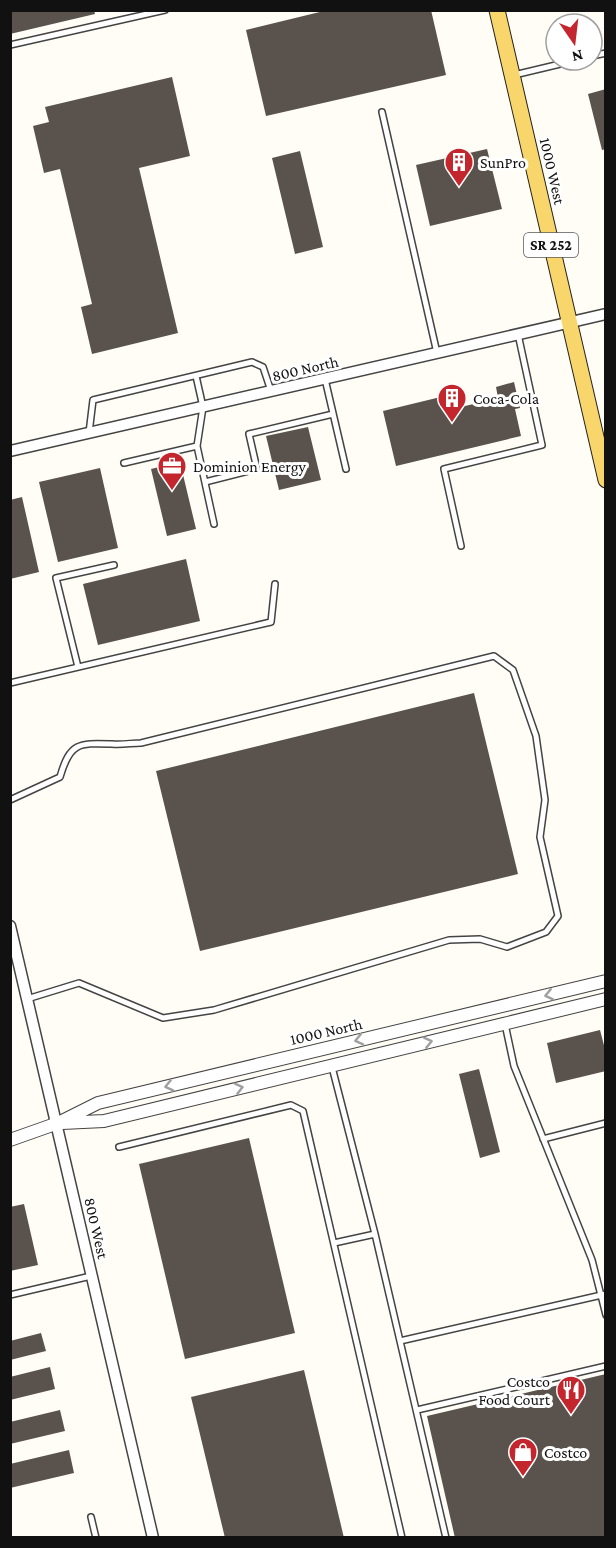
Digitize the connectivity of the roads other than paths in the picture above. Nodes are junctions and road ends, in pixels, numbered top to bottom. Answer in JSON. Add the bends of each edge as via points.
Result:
{"nodes":[{"id":1,"x":165,"y":10,"type":"edge"},
{"id":2,"x":497,"y":10,"type":"edge"},
{"id":3,"x":10,"y":45,"type":"edge"},
{"id":4,"x":544,"y":68,"type":"edge"},
{"id":5,"x":512,"y":76,"type":"junction"},
{"id":6,"x":382,"y":112,"type":"dead end"},
{"id":7,"x":606,"y":314,"type":"edge"},
{"id":8,"x":569,"y":322,"type":"junction"},
{"id":9,"x":518,"y":334,"type":"junction"},
{"id":10,"x":437,"y":353,"type":"junction"},
{"id":11,"x":196,"y":376,"type":"junction"},
{"id":12,"x":325,"y":379,"type":"junction"},
{"id":13,"x":271,"y":391,"type":"junction"},
{"id":14,"x":203,"y":407,"type":"junction"},
{"id":15,"x":333,"y":414,"type":"junction"},
{"id":16,"x":89,"y":433,"type":"junction"},
{"id":17,"x":197,"y":446,"type":"junction"},
{"id":18,"x":10,"y":451,"type":"edge"},
{"id":19,"x":124,"y":463,"type":"dead end"},
{"id":20,"x":346,"y":469,"type":"dead end"},
{"id":21,"x":606,"y":480,"type":"edge"},
{"id":22,"x":205,"y":482,"type":"junction"},
{"id":23,"x":214,"y":524,"type":"dead end"},
{"id":24,"x":461,"y":546,"type":"dead end"},
{"id":25,"x":114,"y":565,"type":"dead end"},
{"id":26,"x":275,"y":584,"type":"dead end"},
{"id":27,"x":78,"y":667,"type":"junction"},
{"id":28,"x":10,"y":683,"type":"edge"},
{"id":29,"x":10,"y":800,"type":"edge"},
{"id":30,"x":10,"y":927,"type":"edge"},
{"id":31,"x":606,"y":981,"type":"edge"},
{"id":32,"x":27,"y":999,"type":"junction"},
{"id":33,"x":606,"y":999,"type":"edge"},
{"id":34,"x":505,"y":1024,"type":"junction"},
{"id":35,"x":332,"y":1065,"type":"junction"},
{"id":36,"x":58,"y":1123,"type":"junction"},
{"id":37,"x":606,"y":1123,"type":"edge"},
{"id":38,"x":543,"y":1139,"type":"junction"},
{"id":39,"x":10,"y":1140,"type":"edge"},
{"id":40,"x":119,"y":1147,"type":"dead end"},
{"id":41,"x":375,"y":1234,"type":"junction"},
{"id":42,"x":334,"y":1243,"type":"junction"},
{"id":43,"x":93,"y":1276,"type":"junction"},
{"id":44,"x":603,"y":1294,"type":"edge"},
{"id":45,"x":10,"y":1295,"type":"edge"},
{"id":46,"x":606,"y":1316,"type":"edge"},
{"id":47,"x":400,"y":1341,"type":"junction"},
{"id":48,"x":606,"y":1366,"type":"edge"},
{"id":49,"x":417,"y":1410,"type":"junction"},
{"id":50,"x":91,"y":1517,"type":"dead end"},
{"id":51,"x":96,"y":1538,"type":"edge"},
{"id":52,"x":153,"y":1538,"type":"edge"},
{"id":53,"x":402,"y":1538,"type":"edge"},
{"id":54,"x":446,"y":1538,"type":"edge"}],
"edges":[{"from":1,"to":3,"type":"lane"},
{"from":2,"to":5,"type":"main road","name":"1000 West","number":"SR 252"},
{"from":4,"to":5,"type":"lane"},
{"from":5,"to":8,"type":"main road","name":"1000 West","number":"SR 252"},
{"from":6,"to":10,"type":"lane"},
{"from":7,"to":8,"type":"street","name":"800 North"},
{"from":8,"to":9,"type":"street","name":"800 North"},
{"from":8,"to":21,"type":"main road","name":"1000 West","number":"SR 252"},
{"from":9,"to":10,"type":"street","name":"800 North"},
{"from":9,"to":24,"type":"lane","via":[[542,445],[444,469]]},
{"from":10,"to":12,"type":"street","name":"800 North"},
{"from":11,"to":13,"type":"lane","via":[[252,362],[263,366]]},
{"from":11,"to":14,"type":"lane"},
{"from":11,"to":16,"type":"lane","via":[[93,400]]},
{"from":12,"to":13,"type":"street","name":"800 North"},
{"from":12,"to":15,"type":"lane"},
{"from":13,"to":14,"type":"street","name":"800 North"},
{"from":14,"to":16,"type":"street","name":"800 North"},
{"from":14,"to":17,"type":"lane"},
{"from":15,"to":20,"type":"lane"},
{"from":15,"to":22,"type":"lane","via":[[249,434],[257,470]]},
{"from":16,"to":18,"type":"street","name":"800 North"},
{"from":17,"to":19,"type":"lane"},
{"from":17,"to":22,"type":"lane"},
{"from":22,"to":23,"type":"lane"},
{"from":25,"to":27,"type":"lane","via":[[56,578]]},
{"from":26,"to":27,"type":"lane","via":[[271,622]]},
{"from":27,"to":28,"type":"lane"},
{"from":29,"to":32,"type":"lane","via":[[60,777],[65,759],[75,747],[91,742],[141,743],[494,656],[513,670],[536,736],[545,800],[540,837],[558,916],[546,932],[507,947],[480,939],[449,940],[214,1010],[163,1018],[79,983]]},
{"from":30,"to":32,"type":"street","name":"800 West"},
{"from":31,"to":36,"type":"street","name":"1000 North","one_way":true,"via":[[98,1103]]},
{"from":32,"to":36,"type":"street","name":"800 West"},
{"from":33,"to":34,"type":"street","name":"1000 North"},
{"from":35,"to":34,"type":"street","name":"1000 North","one_way":true},
{"from":34,"to":38,"type":"lane","via":[[514,1066]]},
{"from":36,"to":35,"type":"street","name":"1000 North","one_way":true,"via":[[104,1121]]},
{"from":35,"to":41,"type":"lane"},
{"from":36,"to":39,"type":"street","name":"1000 North"},
{"from":36,"to":43,"type":"street","name":"800 West"},
{"from":37,"to":38,"type":"lane"},
{"from":38,"to":44,"type":"lane"},
{"from":40,"to":42,"type":"lane","via":[[291,1105],[303,1111]]},
{"from":41,"to":42,"type":"lane"},
{"from":41,"to":47,"type":"lane"},
{"from":42,"to":53,"type":"lane"},
{"from":43,"to":45,"type":"lane"},
{"from":43,"to":52,"type":"street","name":"800 West"},
{"from":44,"to":46,"type":"lane"},
{"from":44,"to":47,"type":"lane"},
{"from":47,"to":49,"type":"lane"},
{"from":48,"to":49,"type":"lane"},
{"from":49,"to":54,"type":"lane"},
{"from":50,"to":51,"type":"lane"}]}
